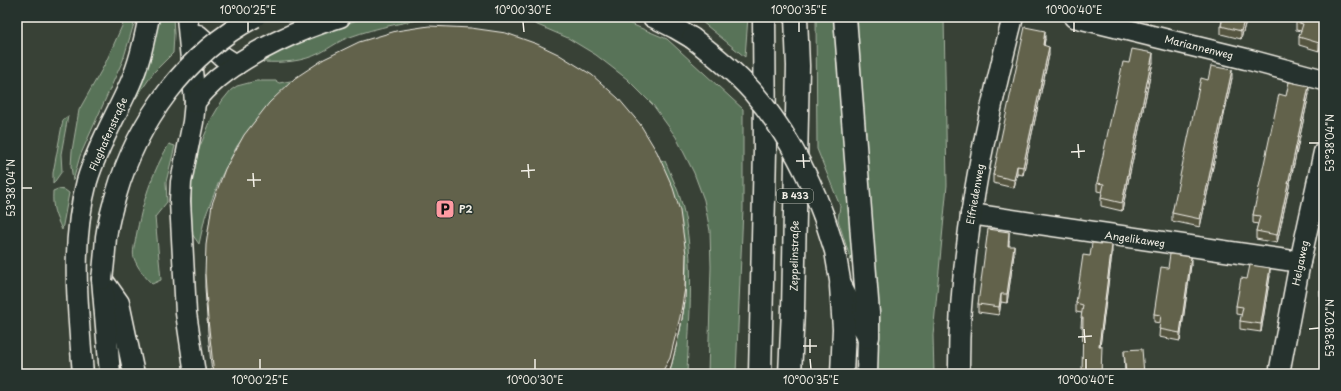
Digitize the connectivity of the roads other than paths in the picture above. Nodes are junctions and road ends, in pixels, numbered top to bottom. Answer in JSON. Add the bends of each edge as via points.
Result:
{"nodes":[{"id":1,"x":149,"y":17,"type":"edge"},
{"id":2,"x":254,"y":17,"type":"edge"},
{"id":3,"x":340,"y":17,"type":"edge"},
{"id":4,"x":653,"y":17,"type":"edge"},
{"id":5,"x":764,"y":17,"type":"edge"},
{"id":6,"x":796,"y":17,"type":"edge"},
{"id":7,"x":845,"y":17,"type":"edge"},
{"id":8,"x":1013,"y":17,"type":"edge"},
{"id":9,"x":1074,"y":17,"type":"edge"},
{"id":10,"x":188,"y":20,"type":"edge"},
{"id":11,"x":236,"y":65,"type":"junction"},
{"id":12,"x":1324,"y":80,"type":"edge"},
{"id":13,"x":195,"y":102,"type":"junction"},
{"id":14,"x":1324,"y":152,"type":"edge"},
{"id":15,"x":971,"y":214,"type":"junction"},
{"id":16,"x":1300,"y":262,"type":"junction"},
{"id":17,"x":102,"y":279,"type":"junction"},
{"id":18,"x":841,"y":286,"type":"junction"},
{"id":19,"x":105,"y":319,"type":"junction"},
{"id":20,"x":868,"y":337,"type":"junction"},
{"id":21,"x":83,"y":374,"type":"edge"},
{"id":22,"x":102,"y":374,"type":"edge"},
{"id":23,"x":110,"y":374,"type":"edge"},
{"id":24,"x":116,"y":374,"type":"edge"},
{"id":25,"x":134,"y":374,"type":"edge"},
{"id":26,"x":195,"y":374,"type":"edge"},
{"id":27,"x":760,"y":374,"type":"edge"},
{"id":28,"x":790,"y":374,"type":"edge"},
{"id":29,"x":842,"y":374,"type":"edge"},
{"id":30,"x":867,"y":374,"type":"edge"},
{"id":31,"x":959,"y":374,"type":"edge"},
{"id":32,"x":1279,"y":374,"type":"edge"}],
"edges":[{"from":1,"to":21,"type":"street","name":"Flughafenstraße","via":[[137,68],[104,138],[84,196],[76,272]]},
{"from":2,"to":17,"type":"street","bridge":true,"via":[[218,41],[190,67],[161,99],[141,131],[115,195],[106,236]]},
{"from":3,"to":11,"type":"street","via":[[308,28]]},
{"from":4,"to":18,"type":"street","bridge":true,"via":[[692,38],[732,71],[766,108],[794,151],[814,191],[835,251]]},
{"from":5,"to":27,"type":"highway","number":"B 433","via":[[765,150]]},
{"from":6,"to":28,"type":"highway","name":"Zeppelinstraße","number":"B 433","via":[[798,66]]},
{"from":7,"to":20,"type":"highway"},
{"from":8,"to":15,"type":"street","name":"Elfriedenweg","via":[[991,110]]},
{"from":9,"to":12,"type":"street","name":"Mariannenweg"},
{"from":10,"to":11,"type":"street","via":[[200,37]]},
{"from":10,"to":13,"type":"street"},
{"from":11,"to":13,"type":"street","via":[[218,78]]},
{"from":13,"to":26,"type":"street","via":[[180,201],[186,313]]},
{"from":14,"to":16,"type":"street","name":"Helgaweg"},
{"from":15,"to":16,"type":"street","name":"Angelikaweg"},
{"from":15,"to":31,"type":"street","name":"Elfriedenweg","via":[[959,336]]},
{"from":16,"to":32,"type":"street","name":"Helgaweg"},
{"from":17,"to":19,"type":"street"},
{"from":17,"to":25,"type":"street","via":[[119,303]]},
{"from":18,"to":20,"type":"street"},
{"from":18,"to":29,"type":"highway","via":[[844,329]]},
{"from":19,"to":22,"type":"street","via":[[97,348],[98,368]]},
{"from":19,"to":23,"type":"street"},
{"from":19,"to":24,"type":"street","via":[[118,346],[119,366]]},
{"from":20,"to":30,"type":"street"}]}
